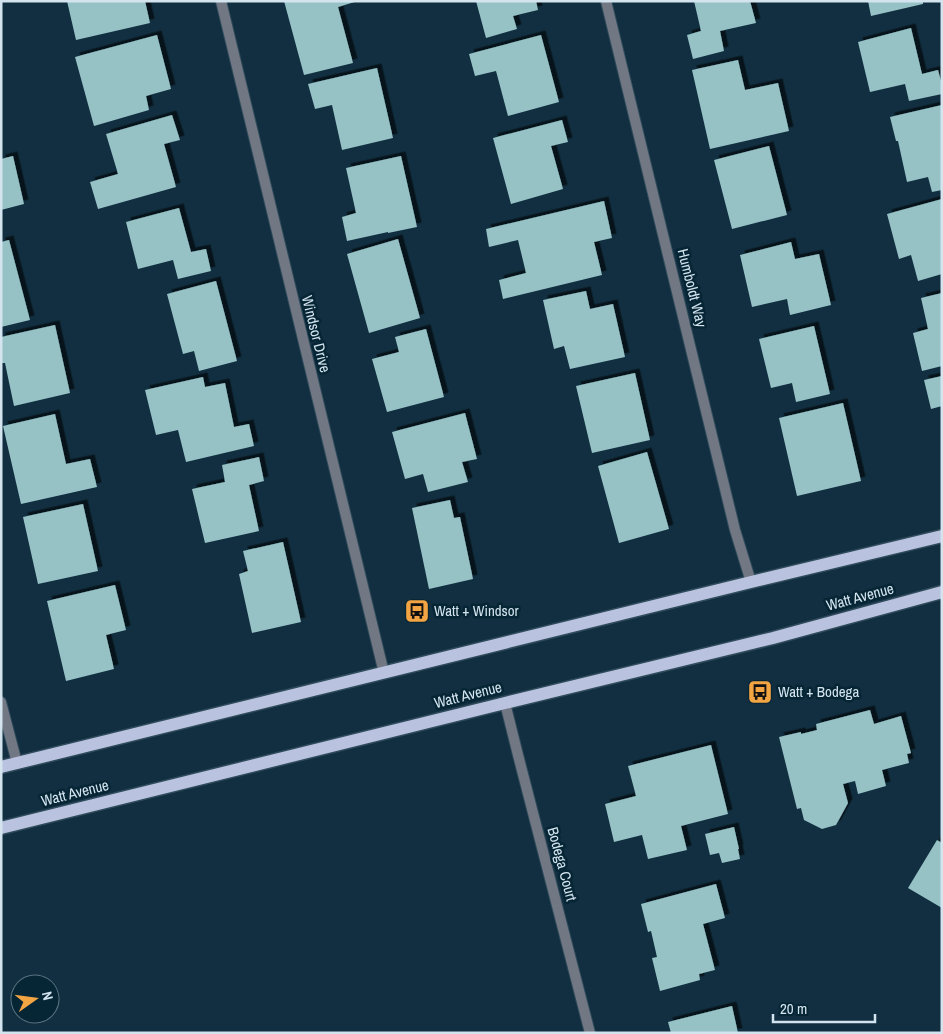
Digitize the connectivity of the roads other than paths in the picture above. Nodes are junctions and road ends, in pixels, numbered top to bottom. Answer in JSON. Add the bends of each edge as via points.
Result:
{"nodes":[{"id":1,"x":221,"y":1,"type":"edge"},
{"id":2,"x":606,"y":1,"type":"edge"},
{"id":3,"x":942,"y":536,"type":"edge"},
{"id":4,"x":751,"y":582,"type":"junction"},
{"id":5,"x":942,"y":592,"type":"edge"},
{"id":6,"x":384,"y":673,"type":"junction"},
{"id":7,"x":1,"y":702,"type":"edge"},
{"id":8,"x":505,"y":703,"type":"junction"},
{"id":9,"x":16,"y":763,"type":"junction"},
{"id":10,"x":1,"y":767,"type":"edge"},
{"id":11,"x":1,"y":828,"type":"edge"},
{"id":12,"x":590,"y":1033,"type":"edge"}],
"edges":[{"from":1,"to":6,"type":"street","name":"Windsor Drive"},
{"from":2,"to":4,"type":"street","name":"Humboldt Way","via":[[735,530]]},
{"from":3,"to":4,"type":"main road"},
{"from":4,"to":6,"type":"main road"},
{"from":5,"to":8,"type":"main road","name":"Watt Avenue","via":[[773,638]]},
{"from":6,"to":9,"type":"main road"},
{"from":7,"to":9,"type":"street"},
{"from":8,"to":11,"type":"main road","name":"Watt Avenue"},
{"from":8,"to":12,"type":"street","name":"Bodega Court"},
{"from":9,"to":10,"type":"main road"}]}
